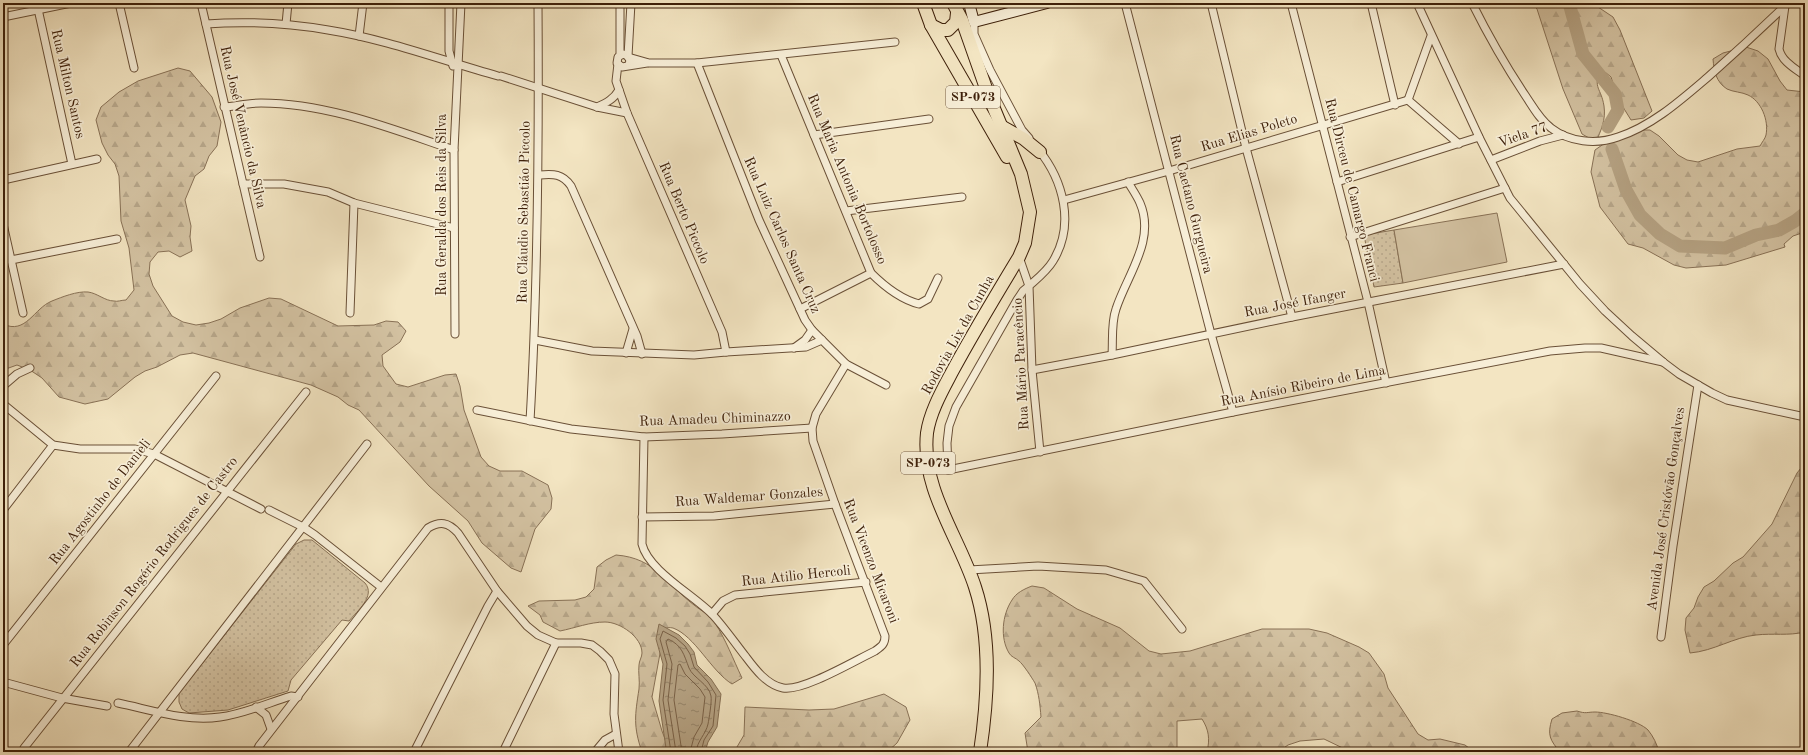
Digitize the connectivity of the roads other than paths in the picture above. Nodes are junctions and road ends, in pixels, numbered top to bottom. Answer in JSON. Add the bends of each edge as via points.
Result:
{"nodes":[{"id":1,"x":71,"y":3,"type":"edge"},
{"id":2,"x":119,"y":3,"type":"edge"},
{"id":3,"x":201,"y":3,"type":"edge"},
{"id":4,"x":288,"y":3,"type":"edge"},
{"id":5,"x":363,"y":3,"type":"edge"},
{"id":6,"x":449,"y":3,"type":"edge"},
{"id":7,"x":461,"y":3,"type":"edge"},
{"id":8,"x":538,"y":3,"type":"edge"},
{"id":9,"x":620,"y":3,"type":"edge"},
{"id":10,"x":631,"y":3,"type":"edge"},
{"id":11,"x":923,"y":3,"type":"edge"},
{"id":12,"x":969,"y":3,"type":"edge"},
{"id":13,"x":1047,"y":3,"type":"edge"},
{"id":14,"x":1124,"y":3,"type":"edge"},
{"id":15,"x":1211,"y":3,"type":"edge"},
{"id":16,"x":1291,"y":3,"type":"edge"},
{"id":17,"x":1371,"y":3,"type":"edge"},
{"id":18,"x":1417,"y":3,"type":"edge"},
{"id":19,"x":1472,"y":3,"type":"edge"},
{"id":20,"x":1787,"y":4,"type":"edge"},
{"id":21,"x":955,"y":8,"type":"edge"},
{"id":22,"x":38,"y":9,"type":"junction"},
{"id":23,"x":3,"y":17,"type":"edge"},
{"id":24,"x":974,"y":22,"type":"junction"},
{"id":25,"x":206,"y":24,"type":"junction"},
{"id":26,"x":286,"y":24,"type":"junction"},
{"id":27,"x":931,"y":25,"type":"junction"},
{"id":28,"x":359,"y":36,"type":"junction"},
{"id":29,"x":1431,"y":36,"type":"junction"},
{"id":30,"x":895,"y":42,"type":"dead end"},
{"id":31,"x":781,"y":55,"type":"junction"},
{"id":32,"x":625,"y":56,"type":"junction"},
{"id":33,"x":649,"y":63,"type":"junction"},
{"id":34,"x":697,"y":63,"type":"junction"},
{"id":35,"x":455,"y":64,"type":"junction"},
{"id":36,"x":623,"y":66,"type":"junction"},
{"id":37,"x":134,"y":68,"type":"dead end"},
{"id":38,"x":1805,"y":76,"type":"edge"},
{"id":39,"x":619,"y":88,"type":"junction"},
{"id":40,"x":538,"y":90,"type":"junction"},
{"id":41,"x":1408,"y":100,"type":"junction"},
{"id":42,"x":1395,"y":105,"type":"junction"},
{"id":43,"x":224,"y":107,"type":"junction"},
{"id":44,"x":597,"y":107,"type":"junction"},
{"id":45,"x":627,"y":113,"type":"junction"},
{"id":46,"x":929,"y":118,"type":"dead end"},
{"id":47,"x":1322,"y":125,"type":"junction"},
{"id":48,"x":1001,"y":126,"type":"junction"},
{"id":49,"x":814,"y":135,"type":"junction"},
{"id":50,"x":1563,"y":135,"type":"junction"},
{"id":51,"x":1480,"y":137,"type":"junction"},
{"id":52,"x":1459,"y":144,"type":"junction"},
{"id":53,"x":1246,"y":148,"type":"junction"},
{"id":54,"x":454,"y":150,"type":"junction"},
{"id":55,"x":1040,"y":152,"type":"junction"},
{"id":56,"x":97,"y":159,"type":"dead end"},
{"id":57,"x":1491,"y":160,"type":"junction"},
{"id":58,"x":72,"y":164,"type":"junction"},
{"id":59,"x":1170,"y":171,"type":"junction"},
{"id":60,"x":539,"y":175,"type":"junction"},
{"id":61,"x":3,"y":180,"type":"edge"},
{"id":62,"x":1128,"y":182,"type":"junction"},
{"id":63,"x":1337,"y":182,"type":"junction"},
{"id":64,"x":243,"y":184,"type":"junction"},
{"id":65,"x":1505,"y":188,"type":"junction"},
{"id":66,"x":1025,"y":190,"type":"junction"},
{"id":67,"x":962,"y":197,"type":"dead end"},
{"id":68,"x":1064,"y":200,"type":"junction"},
{"id":69,"x":354,"y":203,"type":"junction"},
{"id":70,"x":846,"y":211,"type":"junction"},
{"id":71,"x":3,"y":224,"type":"edge"},
{"id":72,"x":454,"y":228,"type":"junction"},
{"id":73,"x":1350,"y":236,"type":"junction"},
{"id":74,"x":117,"y":239,"type":"dead end"},
{"id":75,"x":260,"y":257,"type":"dead end"},
{"id":76,"x":1019,"y":257,"type":"junction"},
{"id":77,"x":11,"y":260,"type":"junction"},
{"id":78,"x":1564,"y":264,"type":"junction"},
{"id":79,"x":871,"y":273,"type":"junction"},
{"id":80,"x":938,"y":278,"type":"dead end"},
{"id":81,"x":1029,"y":286,"type":"junction"},
{"id":82,"x":1368,"y":302,"type":"junction"},
{"id":83,"x":800,"y":310,"type":"junction"},
{"id":84,"x":22,"y":313,"type":"dead end"},
{"id":85,"x":350,"y":314,"type":"dead end"},
{"id":86,"x":1292,"y":317,"type":"junction"},
{"id":87,"x":633,"y":329,"type":"junction"},
{"id":88,"x":812,"y":330,"type":"junction"},
{"id":89,"x":456,"y":334,"type":"dead end"},
{"id":90,"x":1211,"y":334,"type":"junction"},
{"id":91,"x":534,"y":340,"type":"junction"},
{"id":92,"x":822,"y":340,"type":"junction"},
{"id":93,"x":794,"y":348,"type":"junction"},
{"id":94,"x":726,"y":352,"type":"junction"},
{"id":95,"x":626,"y":353,"type":"junction"},
{"id":96,"x":642,"y":354,"type":"junction"},
{"id":97,"x":1112,"y":355,"type":"junction"},
{"id":98,"x":1663,"y":362,"type":"junction"},
{"id":99,"x":846,"y":364,"type":"junction"},
{"id":100,"x":30,"y":368,"type":"dead end"},
{"id":101,"x":1032,"y":370,"type":"junction"},
{"id":102,"x":216,"y":376,"type":"dead end"},
{"id":103,"x":1386,"y":383,"type":"junction"},
{"id":104,"x":886,"y":384,"type":"dead end"},
{"id":105,"x":1698,"y":385,"type":"junction"},
{"id":106,"x":3,"y":386,"type":"edge"},
{"id":107,"x":306,"y":392,"type":"dead end"},
{"id":108,"x":3,"y":404,"type":"edge"},
{"id":109,"x":477,"y":410,"type":"dead end"},
{"id":110,"x":1233,"y":412,"type":"junction"},
{"id":111,"x":1805,"y":417,"type":"edge"},
{"id":112,"x":530,"y":421,"type":"junction"},
{"id":113,"x":812,"y":428,"type":"junction"},
{"id":114,"x":644,"y":437,"type":"junction"},
{"id":115,"x":367,"y":444,"type":"dead end"},
{"id":116,"x":53,"y":445,"type":"junction"},
{"id":117,"x":1040,"y":452,"type":"junction"},
{"id":118,"x":154,"y":454,"type":"junction"},
{"id":119,"x":226,"y":492,"type":"junction"},
{"id":120,"x":835,"y":504,"type":"junction"},
{"id":121,"x":3,"y":510,"type":"edge"},
{"id":122,"x":642,"y":517,"type":"junction"},
{"id":123,"x":303,"y":527,"type":"junction"},
{"id":124,"x":969,"y":570,"type":"junction"},
{"id":125,"x":866,"y":582,"type":"junction"},
{"id":126,"x":382,"y":587,"type":"junction"},
{"id":127,"x":497,"y":591,"type":"junction"},
{"id":128,"x":712,"y":614,"type":"junction"},
{"id":129,"x":1182,"y":629,"type":"dead end"},
{"id":130,"x":1661,"y":637,"type":"dead end"},
{"id":131,"x":556,"y":643,"type":"junction"},
{"id":132,"x":3,"y":645,"type":"edge"},
{"id":133,"x":3,"y":682,"type":"edge"},
{"id":134,"x":298,"y":697,"type":"junction"},
{"id":135,"x":62,"y":698,"type":"junction"},
{"id":136,"x":118,"y":703,"type":"dead end"},
{"id":137,"x":107,"y":706,"type":"dead end"},
{"id":138,"x":256,"y":707,"type":"junction"},
{"id":139,"x":160,"y":712,"type":"junction"},
{"id":140,"x":271,"y":730,"type":"junction"},
{"id":141,"x":616,"y":734,"type":"junction"},
{"id":142,"x":24,"y":748,"type":"dead end"},
{"id":143,"x":129,"y":752,"type":"edge"},
{"id":144,"x":256,"y":752,"type":"edge"},
{"id":145,"x":414,"y":752,"type":"edge"},
{"id":146,"x":503,"y":752,"type":"edge"},
{"id":147,"x":595,"y":752,"type":"edge"},
{"id":148,"x":619,"y":752,"type":"edge"},
{"id":149,"x":980,"y":752,"type":"edge"}],
"edges":[{"from":1,"to":22,"type":"street"},
{"from":2,"to":37,"type":"street"},
{"from":3,"to":25,"type":"street","name":"Rua José Venâncio da Silva"},
{"from":4,"to":26,"type":"street"},
{"from":5,"to":28,"type":"street"},
{"from":6,"to":35,"type":"street","via":[[449,51]]},
{"from":7,"to":35,"type":"street"},
{"from":8,"to":40,"type":"street","name":"Rua Cláudio Sebastiáo Piccolo"},
{"from":9,"to":32,"type":"street"},
{"from":10,"to":32,"type":"street"},
{"from":11,"to":27,"type":"main road","name":"Rodovia Lix da Cunha","number":"SP-073"},
{"from":12,"to":24,"type":"street"},
{"from":13,"to":24,"type":"street"},
{"from":14,"to":59,"type":"street","name":"Rua Caetano Gurgueira"},
{"from":15,"to":53,"type":"street"},
{"from":16,"to":47,"type":"street","name":"Rua Dirceu de Camargo Franci"},
{"from":17,"to":42,"type":"street"},
{"from":18,"to":29,"type":"street"},
{"from":19,"to":50,"type":"street","via":[[1503,62],[1539,117]]},
{"from":20,"to":38,"type":"street","via":[[1780,54]]},
{"from":20,"to":50,"type":"street","via":[[1678,103],[1648,122],[1604,141],[1585,141]]},
{"from":21,"to":27,"type":"main road","via":[[954,26],[948,30],[941,30]]},
{"from":21,"to":48,"type":"main road","name":"Rodovia Lix da Cunha","number":"SP-073","via":[[962,20]]},
{"from":22,"to":23,"type":"street"},
{"from":22,"to":58,"type":"street","name":"Rua Milton Santos"},
{"from":24,"to":55,"type":"street","name":"Rua Mário Paracêncio","via":[[974,34],[1003,95],[1022,130]]},
{"from":25,"to":26,"type":"street"},
{"from":25,"to":43,"type":"street","name":"Rua José Venâncio da Silva"},
{"from":26,"to":28,"type":"street"},
{"from":27,"to":66,"type":"main road","name":"Rodovia Lix da Cunha","number":"SP-073"},
{"from":28,"to":35,"type":"street"},
{"from":29,"to":41,"type":"street"},
{"from":29,"to":51,"type":"street"},
{"from":30,"to":31,"type":"street"},
{"from":31,"to":34,"type":"street"},
{"from":31,"to":49,"type":"street","name":"Rua Maria Antonia Bortolosso"},
{"from":32,"to":33,"type":"street"},
{"from":32,"to":36,"type":"street","via":[[630,61]]},
{"from":32,"to":36,"type":"street","via":[[617,58]]},
{"from":33,"to":34,"type":"street"},
{"from":33,"to":36,"type":"street"},
{"from":34,"to":83,"type":"street","name":"Rua Luiz Carlos Santa Cruz","via":[[746,189]]},
{"from":35,"to":40,"type":"street"},
{"from":35,"to":54,"type":"street","name":"Rua Geralda dos Reis da Silva","via":[[457,76]]},
{"from":36,"to":39,"type":"street"},
{"from":39,"to":44,"type":"street","via":[[608,101]]},
{"from":39,"to":45,"type":"street","name":"Rua Berto Piccolo"},
{"from":40,"to":44,"type":"street"},
{"from":40,"to":60,"type":"street","name":"Rua Cláudio Sebastiáo Piccolo"},
{"from":41,"to":42,"type":"street","name":"Rua Elias Poleto"},
{"from":41,"to":52,"type":"street"},
{"from":42,"to":47,"type":"street","name":"Rua Elias Poleto"},
{"from":43,"to":54,"type":"street","via":[[260,103],[303,107],[346,116]]},
{"from":43,"to":64,"type":"street","name":"Rua José Venâncio da Silva"},
{"from":44,"to":45,"type":"street"},
{"from":45,"to":94,"type":"street","name":"Rua Berto Piccolo","via":[[722,332]]},
{"from":46,"to":49,"type":"street"},
{"from":47,"to":53,"type":"street","name":"Rua Elias Poleto"},
{"from":47,"to":63,"type":"street","name":"Rua Dirceu de Camargo Franci"},
{"from":48,"to":55,"type":"main road"},
{"from":48,"to":66,"type":"main road","name":"Rodovia Lix da Cunha","number":"SP-073"},
{"from":49,"to":70,"type":"street","name":"Rua Maria Antonia Bortolosso"},
{"from":50,"to":57,"type":"street","name":"Viela 77"},
{"from":51,"to":52,"type":"street"},
{"from":51,"to":57,"type":"street"},
{"from":52,"to":63,"type":"street"},
{"from":53,"to":59,"type":"street","name":"Rua Elias Poleto"},
{"from":53,"to":86,"type":"street"},
{"from":54,"to":72,"type":"street","name":"Rua Geralda dos Reis da Silva"},
{"from":55,"to":68,"type":"street","name":"Rua Mário Paracêncio","via":[[1053,172]]},
{"from":56,"to":58,"type":"street"},
{"from":57,"to":65,"type":"street"},
{"from":58,"to":61,"type":"street"},
{"from":59,"to":62,"type":"street","name":"Rua Elias Poleto"},
{"from":59,"to":90,"type":"street","name":"Rua Caetano Gurgueira"},
{"from":60,"to":87,"type":"street","via":[[561,176],[571,186]]},
{"from":60,"to":91,"type":"street","name":"Rua Cláudio Sebastiáo Piccolo"},
{"from":62,"to":68,"type":"street","name":"Rua Elias Poleto"},
{"from":62,"to":97,"type":"street","via":[[1140,204],[1145,230],[1141,250],[1116,311]]},
{"from":63,"to":73,"type":"street","name":"Rua Dirceu de Camargo Franci"},
{"from":64,"to":69,"type":"street","via":[[284,184],[328,192]]},
{"from":64,"to":75,"type":"street","name":"Rua José Venâncio da Silva"},
{"from":65,"to":73,"type":"street"},
{"from":65,"to":78,"type":"street","via":[[1510,198]]},
{"from":66,"to":76,"type":"main road","name":"Rodovia Lix da Cunha","number":"SP-073","via":[[1030,212],[1025,243]]},
{"from":67,"to":70,"type":"street"},
{"from":68,"to":81,"type":"street","name":"Rua Mário Paracêncio","via":[[1065,223],[1059,251],[1052,263]]},
{"from":69,"to":72,"type":"street"},
{"from":69,"to":85,"type":"street"},
{"from":70,"to":79,"type":"street","name":"Rua Maria Antonia Bortolosso"},
{"from":71,"to":77,"type":"street"},
{"from":72,"to":89,"type":"street","name":"Rua Geralda dos Reis da Silva"},
{"from":73,"to":82,"type":"street","name":"Rua Dirceu de Camargo Franci"},
{"from":74,"to":77,"type":"street"},
{"from":76,"to":81,"type":"street"},
{"from":76,"to":124,"type":"main road","name":"Rodovia Lix da Cunha","number":"SP-073","via":[[945,387],[932,414],[927,433],[927,459],[932,484]]},
{"from":77,"to":84,"type":"street"},
{"from":78,"to":82,"type":"street","name":"Rua José Ifanger"},
{"from":78,"to":98,"type":"street","via":[[1605,311]]},
{"from":79,"to":80,"type":"street","name":"Rua Maria Antonia Bortolosso","via":[[896,294],[919,304],[928,299]]},
{"from":79,"to":83,"type":"street"},
{"from":81,"to":101,"type":"street","name":"Rua Mário Paracêncio"},
{"from":81,"to":117,"type":"street","name":"Rua Anísio Ribeiro de Lima","via":[[1017,300],[956,407],[949,426],[948,470]]},
{"from":82,"to":86,"type":"street","name":"Rua José Ifanger"},
{"from":82,"to":103,"type":"street","name":"Rua Dirceu de Camargo Franci"},
{"from":83,"to":88,"type":"street","name":"Rua Luiz Carlos Santa Cruz"},
{"from":86,"to":90,"type":"street","name":"Rua José Ifanger"},
{"from":87,"to":95,"type":"street"},
{"from":87,"to":96,"type":"street"},
{"from":88,"to":92,"type":"street","name":"Rua Luiz Carlos Santa Cruz"},
{"from":88,"to":93,"type":"street","via":[[805,340]]},
{"from":90,"to":97,"type":"street","name":"Rua José Ifanger"},
{"from":90,"to":110,"type":"street","name":"Rua Caetano Gurgueira"},
{"from":91,"to":95,"type":"street"},
{"from":91,"to":112,"type":"street","name":"Rua Cláudio Sebastiáo Piccolo"},
{"from":92,"to":93,"type":"street","via":[[812,346]]},
{"from":92,"to":99,"type":"street","name":"Rua Luiz Carlos Santa Cruz"},
{"from":93,"to":94,"type":"street"},
{"from":94,"to":96,"type":"street","via":[[694,356]]},
{"from":95,"to":96,"type":"street"},
{"from":97,"to":101,"type":"street","name":"Rua José Ifanger"},
{"from":98,"to":103,"type":"street","name":"Rua Anísio Ribeiro de Lima","via":[[1620,351],[1585,348],[1550,351]]},
{"from":98,"to":105,"type":"street"},
{"from":99,"to":104,"type":"street","name":"Rua Luiz Carlos Santa Cruz"},
{"from":99,"to":113,"type":"street","name":"Rua Vicenzo Micaroni","via":[[816,414]]},
{"from":100,"to":106,"type":"street","via":[[17,374]]},
{"from":101,"to":117,"type":"street","name":"Rua Mário Paracêncio"},
{"from":102,"to":118,"type":"street","name":"Rua Agostinho de Danieli"},
{"from":103,"to":110,"type":"street","name":"Rua Anísio Ribeiro de Lima"},
{"from":105,"to":111,"type":"street","via":[[1727,400]]},
{"from":105,"to":130,"type":"street","name":"Avenida José Cristóvão Gonçalves","via":[[1672,546]]},
{"from":107,"to":119,"type":"street","name":"Rua Robinson Rogério Rodrigues de Castro"},
{"from":108,"to":116,"type":"street"},
{"from":109,"to":112,"type":"street","name":"Rua Amadeu Chiminazzo"},
{"from":110,"to":117,"type":"street","name":"Rua Anísio Ribeiro de Lima"},
{"from":112,"to":114,"type":"street","name":"Rua Amadeu Chiminazzo","via":[[571,429]]},
{"from":113,"to":114,"type":"street","name":"Rua Amadeu Chiminazzo"},
{"from":113,"to":120,"type":"street","name":"Rua Vicenzo Micaroni","via":[[813,441]]},
{"from":114,"to":122,"type":"street","name":"Rua Vicenzo Micaroni"},
{"from":115,"to":123,"type":"street"},
{"from":116,"to":118,"type":"street","via":[[135,449]]},
{"from":116,"to":121,"type":"street"},
{"from":118,"to":119,"type":"street"},
{"from":118,"to":132,"type":"street","name":"Rua Agostinho de Danieli"},
{"from":119,"to":123,"type":"street"},
{"from":119,"to":135,"type":"street","name":"Rua Robinson Rogério Rodrigues de Castro"},
{"from":120,"to":122,"type":"street","name":"Rua Waldemar Gonzales","via":[[714,516]]},
{"from":120,"to":125,"type":"street","name":"Rua Vicenzo Micaroni"},
{"from":122,"to":128,"type":"street","name":"Rua Vicenzo Micaroni","via":[[642,544],[648,558]]},
{"from":123,"to":126,"type":"street"},
{"from":123,"to":139,"type":"street"},
{"from":124,"to":129,"type":"street","via":[[1038,566],[1106,570],[1144,581]]},
{"from":124,"to":149,"type":"main road","name":"Rodovia Lix da Cunha","number":"SP-073","via":[[981,607],[986,653],[985,718]]},
{"from":125,"to":128,"type":"street","name":"Rua Atilio Hercoli","via":[[735,595],[723,601]]},
{"from":125,"to":128,"type":"street","name":"Rua Vicenzo Micaroni","via":[[885,642],[882,646],[795,688],[783,688],[772,684],[762,676]]},
{"from":126,"to":127,"type":"street","via":[[428,528],[444,523],[452,526],[458,533]]},
{"from":126,"to":134,"type":"street"},
{"from":127,"to":131,"type":"street","via":[[527,626],[538,635]]},
{"from":127,"to":145,"type":"street"},
{"from":131,"to":141,"type":"street","via":[[592,645],[608,660],[615,674]]},
{"from":131,"to":146,"type":"street"},
{"from":133,"to":135,"type":"street"},
{"from":134,"to":138,"type":"street","via":[[290,696]]},
{"from":134,"to":140,"type":"street"},
{"from":135,"to":137,"type":"street"},
{"from":135,"to":142,"type":"street","name":"Rua Robinson Rogério Rodrigues de Castro"},
{"from":136,"to":139,"type":"street"},
{"from":138,"to":139,"type":"street","via":[[233,715],[209,718],[188,718]]},
{"from":138,"to":140,"type":"street","via":[[266,715]]},
{"from":139,"to":143,"type":"street"},
{"from":140,"to":144,"type":"street"},
{"from":141,"to":147,"type":"street"},
{"from":141,"to":148,"type":"street"}]}
